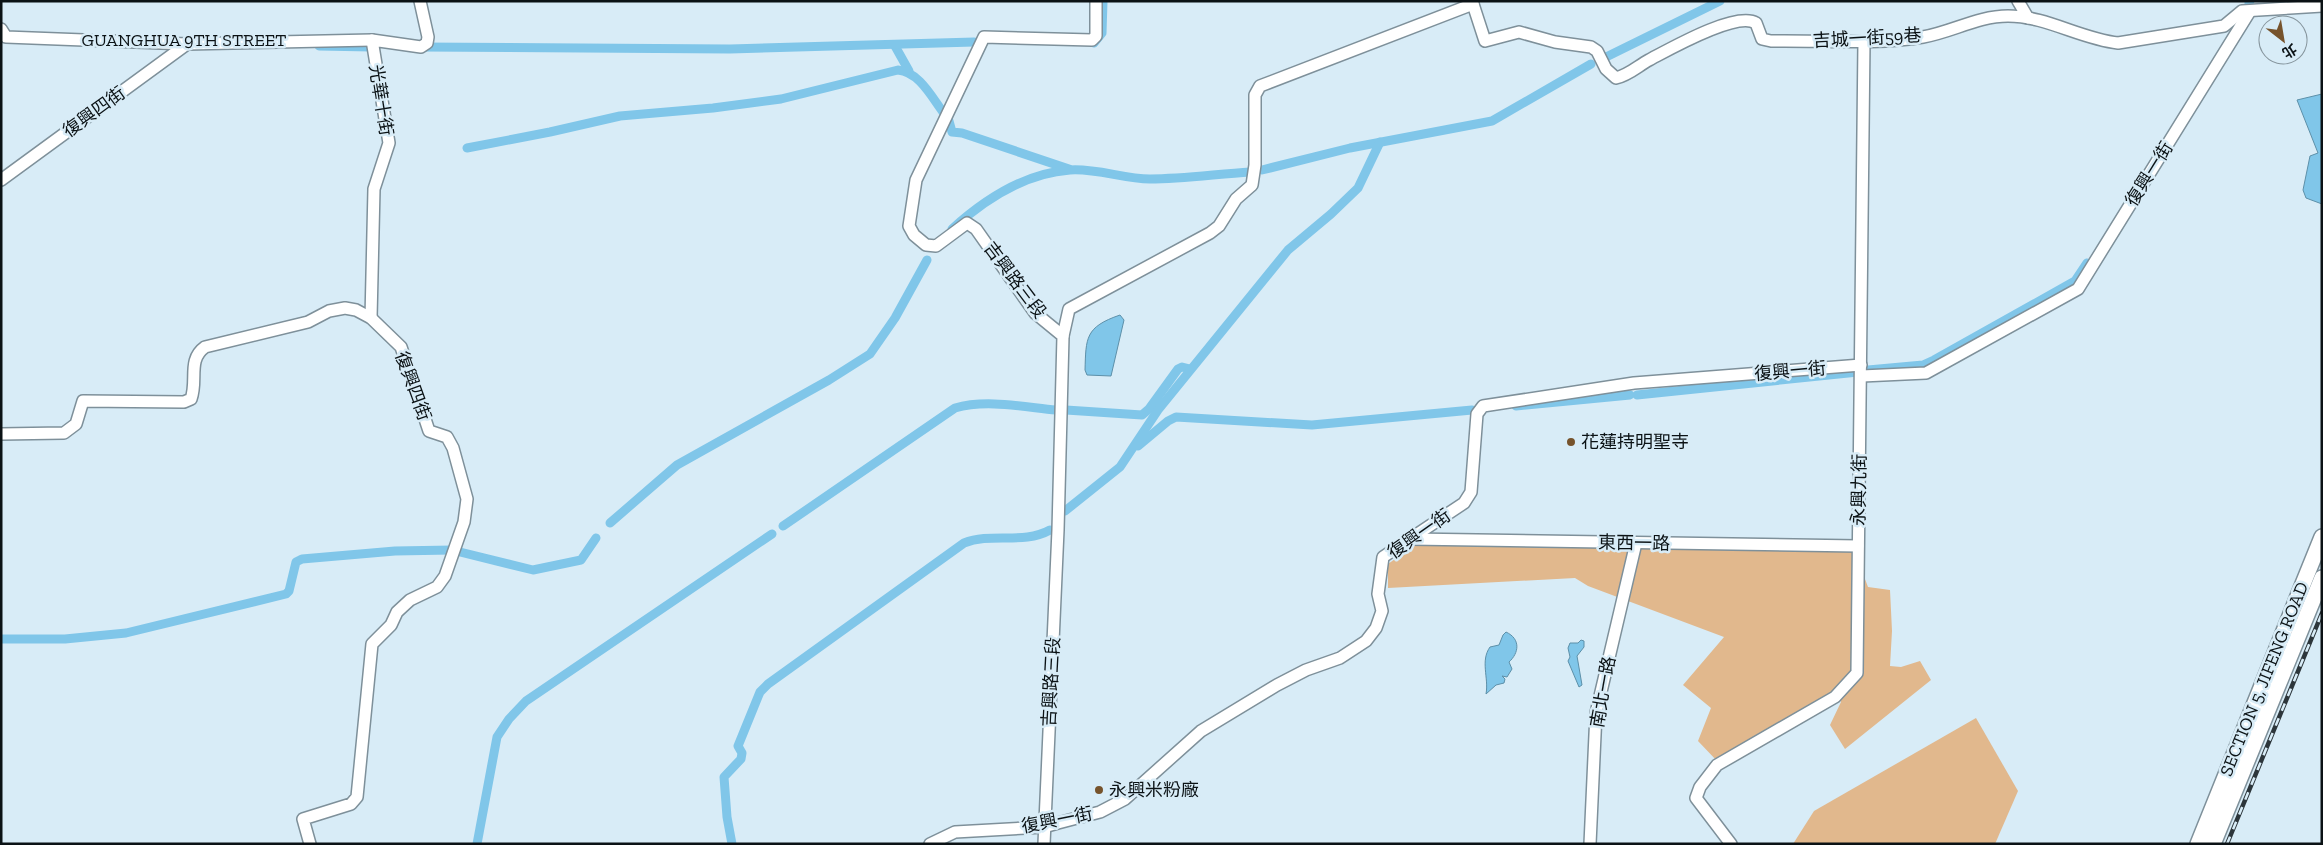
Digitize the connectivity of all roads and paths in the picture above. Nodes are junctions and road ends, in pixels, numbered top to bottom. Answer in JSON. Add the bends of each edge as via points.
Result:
{"nodes":[{"id":1,"x":420,"y":1,"type":"edge"},
{"id":2,"x":1096,"y":1,"type":"edge"},
{"id":3,"x":2018,"y":1,"type":"edge"},
{"id":4,"x":1472,"y":2,"type":"edge"},
{"id":5,"x":2322,"y":6,"type":"edge"},
{"id":6,"x":2250,"y":11,"type":"junction"},
{"id":7,"x":2028,"y":18,"type":"junction"},
{"id":8,"x":1,"y":29,"type":"edge"},
{"id":9,"x":372,"y":40,"type":"junction"},
{"id":10,"x":1864,"y":41,"type":"junction"},
{"id":11,"x":187,"y":44,"type":"junction"},
{"id":12,"x":1,"y":180,"type":"edge"},
{"id":13,"x":371,"y":318,"type":"junction"},
{"id":14,"x":1063,"y":336,"type":"junction"},
{"id":15,"x":1862,"y":371,"type":"junction"},
{"id":16,"x":1,"y":434,"type":"edge"},
{"id":17,"x":2322,"y":537,"type":"edge"},
{"id":18,"x":1410,"y":540,"type":"junction"},
{"id":19,"x":1636,"y":543,"type":"junction"},
{"id":20,"x":1858,"y":546,"type":"junction"},
{"id":21,"x":2322,"y":578,"type":"edge"},
{"id":22,"x":2225,"y":796,"type":"junction"},
{"id":23,"x":1044,"y":827,"type":"junction"},
{"id":24,"x":310,"y":844,"type":"edge"},
{"id":25,"x":930,"y":844,"type":"edge"},
{"id":26,"x":1044,"y":844,"type":"edge"},
{"id":27,"x":1590,"y":844,"type":"edge"},
{"id":28,"x":1731,"y":844,"type":"edge"},
{"id":29,"x":2198,"y":844,"type":"edge"},
{"id":30,"x":2213,"y":844,"type":"edge"}],
"edges":[{"from":1,"to":9,"type":"street","name":"光華十街","via":[[428,37],[426,43],[421,47]]},
{"from":2,"to":14,"type":"street","name":"吉興路三段","via":[[1096,36],[1092,40],[984,37],[916,180],[909,226],[926,245],[936,246],[969,224],[976,229],[1035,313]]},
{"from":3,"to":7,"type":"street"},
{"from":4,"to":10,"type":"street","name":"吉城一街59巷","via":[[1485,41],[1519,32],[1591,47],[1616,78],[1722,24],[1751,20],[1756,23],[1762,39],[1771,41]]},
{"from":4,"to":14,"type":"street","via":[[1260,86],[1255,95],[1252,186],[1236,199],[1219,226],[1210,233],[1069,309]]},
{"from":5,"to":6,"type":"street","name":"吉城一街59巷"},
{"from":6,"to":7,"type":"street","name":"吉城一街59巷","via":[[2242,11],[2224,26],[2118,43]]},
{"from":6,"to":15,"type":"street","name":"復興一街","via":[[2078,289],[1926,373]]},
{"from":7,"to":10,"type":"street","name":"吉城一街59巷","via":[[1997,17],[1923,37]]},
{"from":8,"to":11,"type":"street","name":"GUANGHUA 9TH STREET","via":[[6,37]]},
{"from":9,"to":11,"type":"street","name":"GUANGHUA 9TH STREET"},
{"from":9,"to":13,"type":"street","name":"光華十街","via":[[389,143],[374,189]]},
{"from":10,"to":15,"type":"street","name":"永興九街"},
{"from":11,"to":12,"type":"street","name":"復興四街"},
{"from":13,"to":16,"type":"street","name":"復興四街","via":[[345,308],[330,311],[308,322],[205,347],[194,359],[194,391],[191,399],[184,402],[83,401],[76,424],[64,433]]},
{"from":13,"to":24,"type":"street","name":"復興四街","via":[[401,347],[429,431],[447,437],[467,499],[464,522],[445,576],[437,587],[410,600],[397,612],[372,644],[356,797],[351,804],[303,819]]},
{"from":14,"to":23,"type":"street","name":"吉興路三段","via":[[1058,540]]},
{"from":15,"to":18,"type":"street","name":"復興一街","via":[[1634,383],[1484,406],[1477,414],[1471,492],[1464,503]]},
{"from":15,"to":20,"type":"street","name":"永興九街"},
{"from":17,"to":22,"type":"main road","name":"SECTION 5, JIFENG ROAD"},
{"from":18,"to":19,"type":"street","name":"東西一路"},
{"from":18,"to":23,"type":"street","name":"復興一街","via":[[1383,557],[1378,594],[1382,611],[1376,628],[1366,641],[1340,658],[1284,682],[1201,731],[1125,799],[1100,812]]},
{"from":19,"to":20,"type":"street","name":"東西一路"},
{"from":19,"to":27,"type":"street","name":"南北一路","via":[[1596,713]]},
{"from":20,"to":28,"type":"street","name":"永興九街","via":[[1857,673],[1835,697],[1717,765],[1700,787],[1696,798]]},
{"from":21,"to":22,"type":"main road","name":"SECTION 5, JIFENG ROAD"},
{"from":22,"to":29,"type":"main road"},
{"from":22,"to":30,"type":"main road"},
{"from":23,"to":25,"type":"street","name":"復興一街","via":[[956,832]]},
{"from":23,"to":26,"type":"street","name":"吉興路三段"}]}
